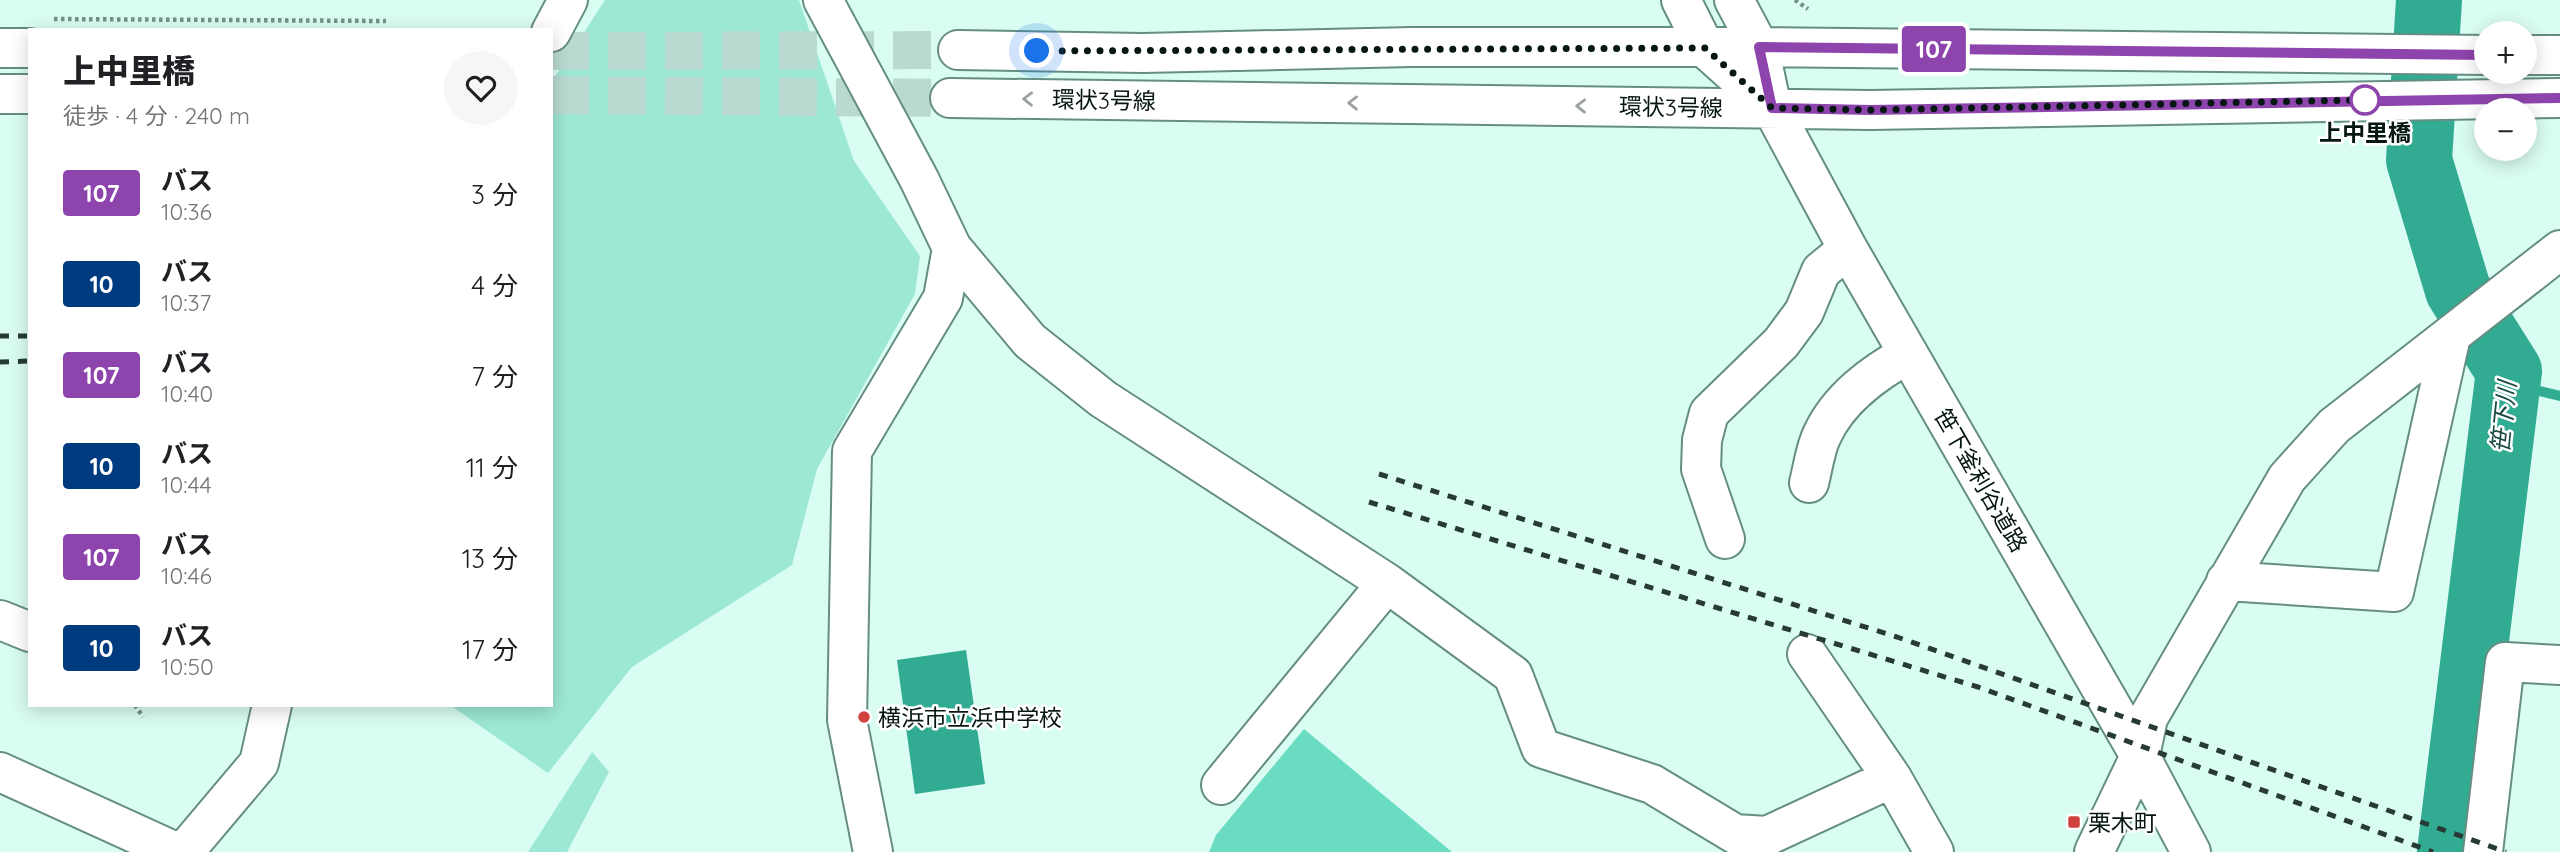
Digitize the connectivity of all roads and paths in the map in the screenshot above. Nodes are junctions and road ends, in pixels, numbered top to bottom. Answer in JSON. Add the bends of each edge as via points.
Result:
{"nodes":[{"id":1,"x":568,"y":0,"type":"edge"},
{"id":2,"x":823,"y":0,"type":"edge"},
{"id":3,"x":1681,"y":0,"type":"edge"},
{"id":4,"x":1734,"y":0,"type":"edge"},
{"id":5,"x":386,"y":21,"type":"dead end"},
{"id":6,"x":198,"y":28,"type":"edge"},
{"id":7,"x":553,"y":28,"type":"edge"},
{"id":8,"x":28,"y":37,"type":"edge"},
{"id":9,"x":1759,"y":47,"type":"junction"},
{"id":10,"x":0,"y":48,"type":"edge"},
{"id":11,"x":1705,"y":48,"type":"junction"},
{"id":12,"x":958,"y":50,"type":"tunnel mouth"},
{"id":13,"x":2474,"y":55,"type":"edge"},
{"id":14,"x":2537,"y":55,"type":"edge"},
{"id":15,"x":2560,"y":55,"type":"edge"},
{"id":16,"x":0,"y":94,"type":"edge"},
{"id":17,"x":28,"y":94,"type":"edge"},
{"id":18,"x":950,"y":98,"type":"tunnel mouth"},
{"id":19,"x":2560,"y":98,"type":"edge"},
{"id":20,"x":1772,"y":108,"type":"junction"},
{"id":21,"x":952,"y":248,"type":"junction"},
{"id":22,"x":1848,"y":249,"type":"junction"},
{"id":23,"x":2560,"y":250,"type":"edge"},
{"id":24,"x":2454,"y":334,"type":"junction"},
{"id":25,"x":1908,"y":354,"type":"junction"},
{"id":26,"x":1809,"y":483,"type":"dead end"},
{"id":27,"x":1725,"y":539,"type":"dead end"},
{"id":28,"x":2225,"y":581,"type":"junction"},
{"id":29,"x":1387,"y":583,"type":"junction"},
{"id":30,"x":0,"y":620,"type":"edge"},
{"id":31,"x":28,"y":631,"type":"edge"},
{"id":32,"x":1808,"y":653,"type":"dead end"},
{"id":33,"x":2560,"y":664,"type":"edge"},
{"id":34,"x":136,"y":707,"type":"edge"},
{"id":35,"x":272,"y":707,"type":"edge"},
{"id":36,"x":143,"y":717,"type":"dead end"},
{"id":37,"x":2140,"y":756,"type":"junction"},
{"id":38,"x":0,"y":772,"type":"edge"},
{"id":39,"x":1892,"y":778,"type":"junction"},
{"id":40,"x":1220,"y":785,"type":"dead end"},
{"id":41,"x":176,"y":852,"type":"edge"},
{"id":42,"x":184,"y":852,"type":"edge"},
{"id":43,"x":873,"y":852,"type":"edge"},
{"id":44,"x":1934,"y":852,"type":"edge"},
{"id":45,"x":2094,"y":852,"type":"edge"},
{"id":46,"x":2191,"y":852,"type":"edge"},
{"id":47,"x":2483,"y":852,"type":"edge"}],
"edges":[{"from":1,"to":7,"type":"street"},
{"from":2,"to":21,"type":"street"},
{"from":3,"to":11,"type":"street","name":"笹下釜利谷道路"},
{"from":4,"to":9,"type":"street","name":"笹下釜利谷道路"},
{"from":5,"to":6,"type":"path"},
{"from":8,"to":10,"type":"street"},
{"from":9,"to":11,"type":"street","name":"環状3号線"},
{"from":9,"to":13,"type":"street","name":"環状3号線"},
{"from":9,"to":20,"type":"street","name":"笹下釜利谷道路"},
{"from":11,"to":12,"type":"street","name":"環状3号線"},
{"from":11,"to":20,"type":"street","name":"笹下釜利谷道路"},
{"from":14,"to":15,"type":"street"},
{"from":16,"to":17,"type":"street"},
{"from":20,"to":18,"type":"street","name":"環状3号線","one_way":true},
{"from":19,"to":20,"type":"street","name":"環状3号線"},
{"from":20,"to":22,"type":"street","name":"笹下釜利谷道路"},
{"from":21,"to":29,"type":"street","via":[[1030,341],[1103,399]]},
{"from":21,"to":43,"type":"street","via":[[943,298],[852,451],[847,720]]},
{"from":22,"to":25,"type":"street","name":"笹下釜利谷道路"},
{"from":22,"to":27,"type":"street","via":[[1821,271],[1804,312],[1780,343],[1709,413],[1701,469]]},
{"from":23,"to":24,"type":"street"},
{"from":24,"to":28,"type":"street","via":[[2324,436],[2287,478]]},
{"from":24,"to":28,"type":"street","via":[[2393,592]]},
{"from":25,"to":26,"type":"street","via":[[1878,370],[1839,407],[1821,437]]},
{"from":25,"to":37,"type":"street","name":"笹下釜利谷道路"},
{"from":28,"to":37,"type":"street","via":[[2148,718]]},
{"from":29,"to":39,"type":"street","via":[[1513,675],[1542,748],[1652,784],[1735,834],[1767,836]]},
{"from":29,"to":40,"type":"street"},
{"from":30,"to":31,"type":"street"},
{"from":32,"to":39,"type":"street"},
{"from":33,"to":47,"type":"street","via":[[2505,662]]},
{"from":34,"to":36,"type":"path"},
{"from":35,"to":42,"type":"street","via":[[259,763]]},
{"from":37,"to":45,"type":"street"},
{"from":37,"to":46,"type":"street","name":"笹下釜利谷道路"},
{"from":38,"to":41,"type":"street"},
{"from":39,"to":44,"type":"street"}]}
